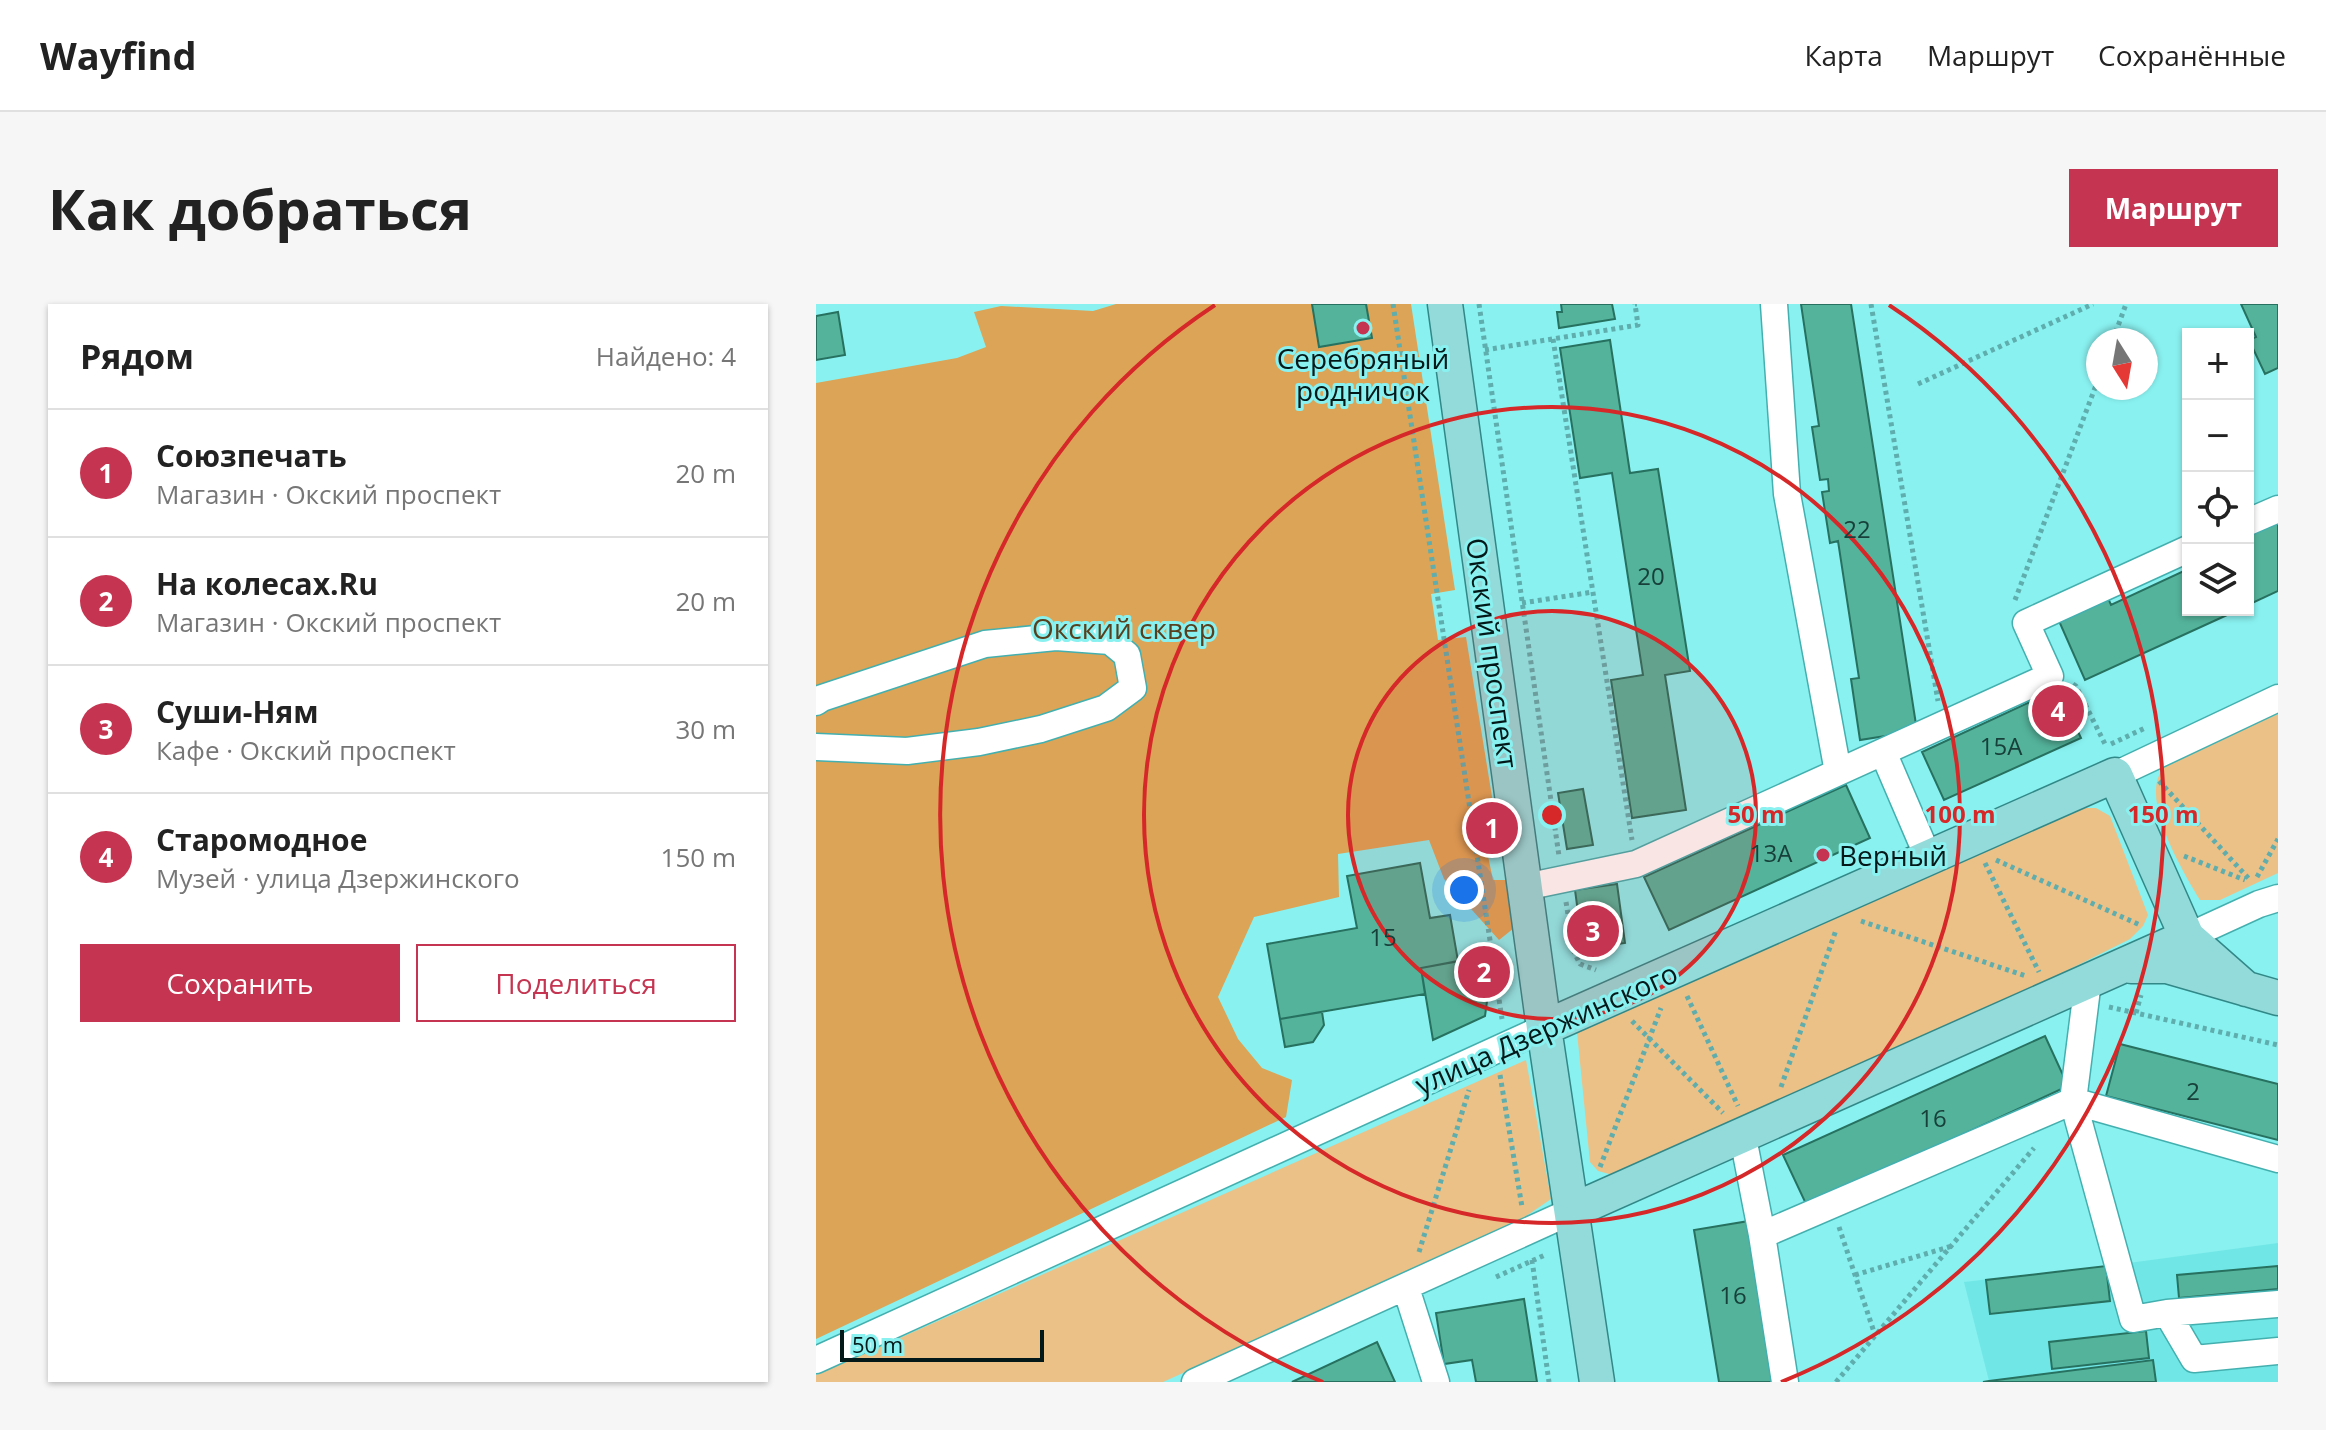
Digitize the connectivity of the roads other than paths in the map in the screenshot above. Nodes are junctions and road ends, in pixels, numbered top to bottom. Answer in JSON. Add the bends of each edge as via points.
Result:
{"nodes":[{"id":1,"x":1445,"y":304,"type":"edge"},
{"id":2,"x":1774,"y":304,"type":"edge"},
{"id":3,"x":2278,"y":509,"type":"edge"},
{"id":4,"x":2254,"y":519,"type":"edge"},
{"id":5,"x":2182,"y":552,"type":"edge"},
{"id":6,"x":2278,"y":698,"type":"edge"},
{"id":7,"x":816,"y":702,"type":"edge"},
{"id":8,"x":816,"y":747,"type":"edge"},
{"id":9,"x":1883,"y":752,"type":"junction"},
{"id":10,"x":2104,"y":758,"type":"junction"},
{"id":11,"x":1838,"y":772,"type":"junction"},
{"id":12,"x":1928,"y":857,"type":"junction"},
{"id":13,"x":1525,"y":887,"type":"junction"},
{"id":14,"x":2278,"y":898,"type":"edge"},
{"id":15,"x":2187,"y":937,"type":"junction"},
{"id":16,"x":2141,"y":962,"type":"junction"},
{"id":17,"x":2088,"y":981,"type":"junction"},
{"id":18,"x":2262,"y":994,"type":"edge"},
{"id":19,"x":1544,"y":1028,"type":"junction"},
{"id":20,"x":2073,"y":1101,"type":"junction"},
{"id":21,"x":1755,"y":1130,"type":"junction"},
{"id":22,"x":2278,"y":1159,"type":"edge"},
{"id":23,"x":1585,"y":1205,"type":"junction"},
{"id":24,"x":1762,"y":1235,"type":"junction"},
{"id":25,"x":1406,"y":1288,"type":"junction"},
{"id":26,"x":2278,"y":1304,"type":"edge"},
{"id":27,"x":2167,"y":1313,"type":"junction"},
{"id":28,"x":2278,"y":1351,"type":"edge"},
{"id":29,"x":816,"y":1360,"type":"edge"},
{"id":30,"x":1195,"y":1382,"type":"edge"},
{"id":31,"x":1436,"y":1382,"type":"edge"},
{"id":32,"x":1597,"y":1382,"type":"edge"},
{"id":33,"x":1785,"y":1382,"type":"edge"}],
"edges":[{"from":1,"to":13,"type":"main road","name":"Окский проспект"},
{"from":2,"to":11,"type":"street","via":[[1787,494]]},
{"from":3,"to":4,"type":"street"},
{"from":5,"to":9,"type":"street","via":[[2026,623],[2050,676]]},
{"from":6,"to":10,"type":"street","name":"улица Дзержинского"},
{"from":7,"to":8,"type":"street","via":[[985,644],[1056,637],[1110,641],[1127,655],[1133,688],[1106,708],[979,742],[907,751]]},
{"from":9,"to":11,"type":"street"},
{"from":9,"to":12,"type":"street"},
{"from":10,"to":12,"type":"main road","name":"улица Дзержинского"},
{"from":10,"to":15,"type":"main road"},
{"from":11,"to":13,"type":"street","via":[[1636,864]]},
{"from":12,"to":19,"type":"main road","name":"улица Дзержинского","via":[[1675,969],[1603,979]]},
{"from":13,"to":19,"type":"main road","name":"Окский проспект"},
{"from":14,"to":15,"type":"street"},
{"from":15,"to":16,"type":"main road"},
{"from":15,"to":18,"type":"main road"},
{"from":16,"to":17,"type":"main road"},
{"from":16,"to":18,"type":"main road"},
{"from":17,"to":20,"type":"street"},
{"from":17,"to":21,"type":"main road"},
{"from":19,"to":23,"type":"main road","name":"Окский проспект"},
{"from":19,"to":29,"type":"street","name":"улица Дзержинского"},
{"from":20,"to":22,"type":"street"},
{"from":20,"to":24,"type":"street"},
{"from":20,"to":27,"type":"street","via":[[2133,1319]]},
{"from":21,"to":23,"type":"main road"},
{"from":21,"to":24,"type":"street","via":[[1745,1148]]},
{"from":23,"to":25,"type":"street"},
{"from":23,"to":32,"type":"main road","name":"Окский проспект"},
{"from":24,"to":33,"type":"street"},
{"from":25,"to":30,"type":"street"},
{"from":25,"to":31,"type":"street"},
{"from":26,"to":27,"type":"street"},
{"from":27,"to":28,"type":"street","via":[[2194,1359]]}]}
